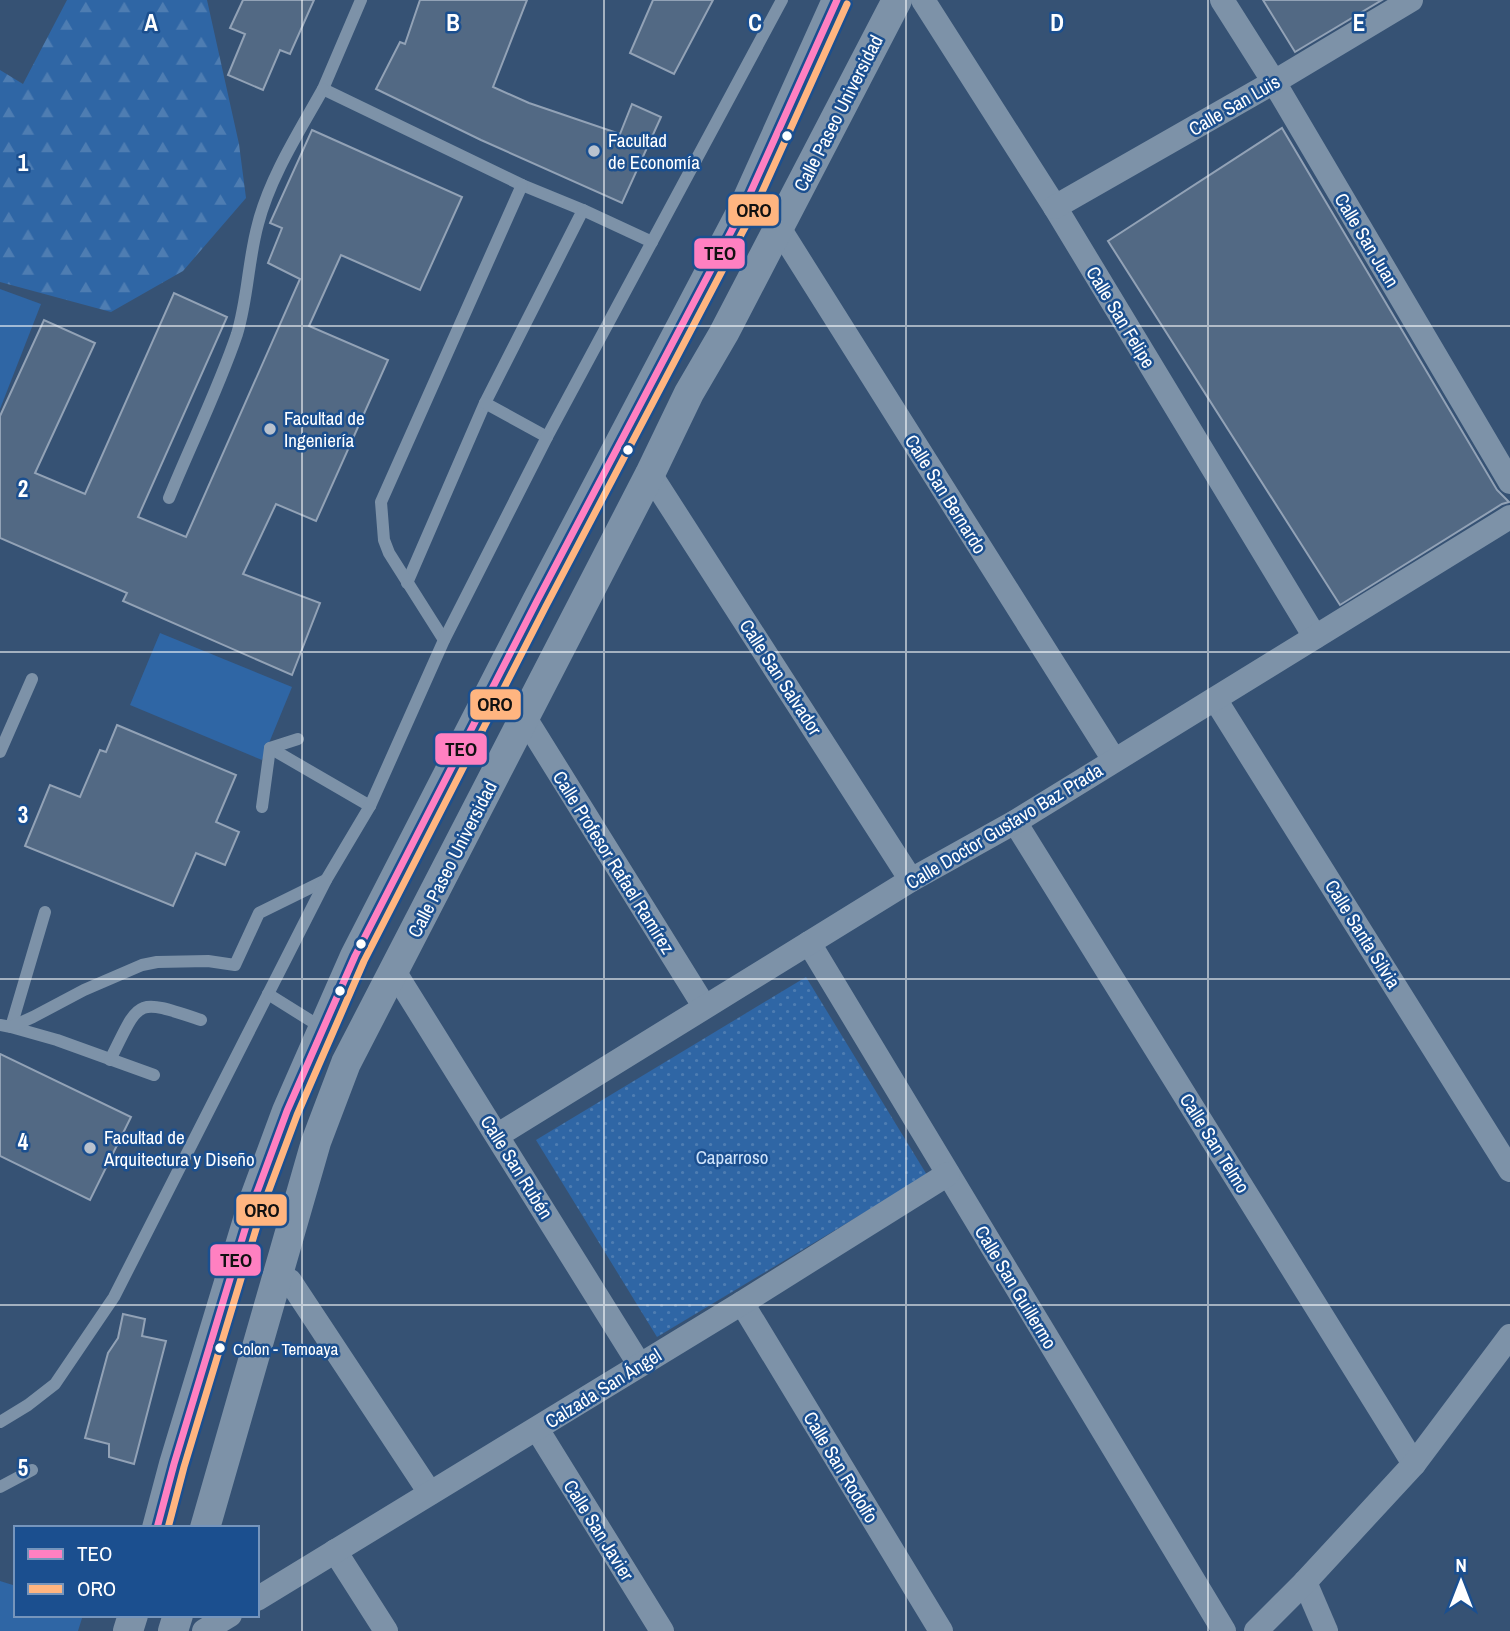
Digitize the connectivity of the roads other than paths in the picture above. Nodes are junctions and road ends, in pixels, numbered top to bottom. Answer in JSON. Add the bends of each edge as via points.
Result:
{"nodes":[{"id":1,"x":361,"y":0,"type":"edge"},
{"id":2,"x":782,"y":0,"type":"edge"},
{"id":3,"x":837,"y":0,"type":"edge"},
{"id":4,"x":897,"y":0,"type":"edge"},
{"id":5,"x":923,"y":0,"type":"edge"},
{"id":6,"x":1222,"y":0,"type":"edge"},
{"id":7,"x":1411,"y":0,"type":"edge"},
{"id":8,"x":1274,"y":82,"type":"junction"},
{"id":9,"x":323,"y":89,"type":"junction"},
{"id":10,"x":522,"y":185,"type":"junction"},
{"id":11,"x":1055,"y":207,"type":"junction"},
{"id":12,"x":583,"y":210,"type":"junction"},
{"id":13,"x":779,"y":228,"type":"junction"},
{"id":14,"x":652,"y":242,"type":"junction"},
{"id":15,"x":485,"y":403,"type":"junction"},
{"id":16,"x":547,"y":437,"type":"junction"},
{"id":17,"x":650,"y":474,"type":"junction"},
{"id":18,"x":1510,"y":482,"type":"edge"},
{"id":19,"x":169,"y":498,"type":"dead end"},
{"id":20,"x":1510,"y":517,"type":"edge"},
{"id":21,"x":407,"y":583,"type":"junction"},
{"id":22,"x":1315,"y":637,"type":"junction"},
{"id":23,"x":444,"y":640,"type":"junction"},
{"id":24,"x":32,"y":679,"type":"dead end"},
{"id":25,"x":1216,"y":699,"type":"junction"},
{"id":26,"x":525,"y":718,"type":"junction"},
{"id":27,"x":298,"y":739,"type":"dead end"},
{"id":28,"x":270,"y":748,"type":"junction"},
{"id":29,"x":0,"y":752,"type":"edge"},
{"id":30,"x":1114,"y":760,"type":"junction"},
{"id":31,"x":370,"y":806,"type":"junction"},
{"id":32,"x":262,"y":807,"type":"dead end"},
{"id":33,"x":1015,"y":822,"type":"junction"},
{"id":34,"x":326,"y":880,"type":"junction"},
{"id":35,"x":911,"y":880,"type":"junction"},
{"id":36,"x":45,"y":912,"type":"dead end"},
{"id":37,"x":809,"y":943,"type":"junction"},
{"id":38,"x":394,"y":971,"type":"junction"},
{"id":39,"x":268,"y":994,"type":"junction"},
{"id":40,"x":704,"y":1006,"type":"junction"},
{"id":41,"x":201,"y":1020,"type":"dead end"},
{"id":42,"x":6,"y":1026,"type":"edge"},
{"id":43,"x":324,"y":1029,"type":"junction"},
{"id":44,"x":110,"y":1060,"type":"junction"},
{"id":45,"x":154,"y":1075,"type":"dead end"},
{"id":46,"x":498,"y":1135,"type":"junction"},
{"id":47,"x":1510,"y":1170,"type":"edge"},
{"id":48,"x":948,"y":1174,"type":"junction"},
{"id":49,"x":290,"y":1281,"type":"dead end"},
{"id":50,"x":742,"y":1303,"type":"junction"},
{"id":51,"x":1510,"y":1336,"type":"edge"},
{"id":52,"x":639,"y":1364,"type":"junction"},
{"id":53,"x":0,"y":1422,"type":"edge"},
{"id":54,"x":537,"y":1429,"type":"junction"},
{"id":55,"x":1414,"y":1464,"type":"junction"},
{"id":56,"x":32,"y":1470,"type":"dead end"},
{"id":57,"x":0,"y":1487,"type":"edge"},
{"id":58,"x":430,"y":1493,"type":"junction"},
{"id":59,"x":158,"y":1526,"type":"edge"},
{"id":60,"x":206,"y":1526,"type":"edge"},
{"id":61,"x":335,"y":1551,"type":"junction"},
{"id":62,"x":1305,"y":1582,"type":"junction"},
{"id":63,"x":259,"y":1598,"type":"edge"},
{"id":64,"x":227,"y":1617,"type":"edge"},
{"id":65,"x":204,"y":1631,"type":"edge"},
{"id":66,"x":386,"y":1631,"type":"edge"},
{"id":67,"x":662,"y":1631,"type":"edge"},
{"id":68,"x":941,"y":1631,"type":"edge"},
{"id":69,"x":1223,"y":1631,"type":"edge"},
{"id":70,"x":1256,"y":1631,"type":"edge"},
{"id":71,"x":1326,"y":1631,"type":"edge"}],
"edges":[{"from":1,"to":9,"type":"lane"},
{"from":2,"to":14,"type":"lane"},
{"from":3,"to":43,"type":"street","via":[[744,207],[505,662],[355,956]]},
{"from":4,"to":13,"type":"street","name":"Calle Paseo Universidad"},
{"from":5,"to":11,"type":"street","name":"Calle San Felipe"},
{"from":6,"to":8,"type":"street","name":"Calle San Juan"},
{"from":7,"to":8,"type":"street","name":"Calle San Luis"},
{"from":8,"to":11,"type":"street","name":"Calle San Luis"},
{"from":8,"to":18,"type":"street","name":"Calle San Juan"},
{"from":9,"to":10,"type":"lane"},
{"from":9,"to":19,"type":"lane","via":[[264,203],[237,333]]},
{"from":10,"to":12,"type":"lane"},
{"from":10,"to":21,"type":"lane","via":[[381,502],[384,540]]},
{"from":11,"to":22,"type":"street","name":"Calle San Felipe"},
{"from":12,"to":14,"type":"lane"},
{"from":12,"to":15,"type":"lane"},
{"from":13,"to":17,"type":"street","name":"Calle Paseo Universidad"},
{"from":13,"to":30,"type":"street","name":"Calle San Bernardo"},
{"from":14,"to":16,"type":"lane"},
{"from":15,"to":16,"type":"lane"},
{"from":15,"to":21,"type":"lane"},
{"from":16,"to":23,"type":"lane"},
{"from":17,"to":26,"type":"street","name":"Calle Paseo Universidad"},
{"from":17,"to":35,"type":"street","name":"Calle San Salvador"},
{"from":20,"to":22,"type":"street","name":"Calle Doctor Gustavo Baz Prada"},
{"from":21,"to":23,"type":"lane"},
{"from":22,"to":25,"type":"street","name":"Calle Doctor Gustavo Baz Prada"},
{"from":23,"to":31,"type":"lane"},
{"from":24,"to":29,"type":"lane"},
{"from":25,"to":30,"type":"street","name":"Calle Doctor Gustavo Baz Prada"},
{"from":25,"to":47,"type":"street","name":"Calle Santa Silvia"},
{"from":26,"to":38,"type":"street","name":"Calle Paseo Universidad"},
{"from":26,"to":40,"type":"street","name":"Calle Profesor Rafael Ramírez"},
{"from":27,"to":28,"type":"lane"},
{"from":28,"to":31,"type":"lane"},
{"from":28,"to":32,"type":"lane"},
{"from":30,"to":33,"type":"street","name":"Calle Doctor Gustavo Baz Prada"},
{"from":31,"to":34,"type":"lane"},
{"from":33,"to":35,"type":"street","name":"Calle Doctor Gustavo Baz Prada"},
{"from":33,"to":55,"type":"street","name":"Calle San Telmo"},
{"from":34,"to":39,"type":"lane"},
{"from":34,"to":42,"type":"lane","via":[[259,912],[235,965],[208,961],[142,965]]},
{"from":35,"to":37,"type":"street","name":"Calle Doctor Gustavo Baz Prada"},
{"from":36,"to":42,"type":"lane"},
{"from":37,"to":40,"type":"street","name":"Calle Doctor Gustavo Baz Prada"},
{"from":37,"to":48,"type":"street","name":"Calle San Guillermo"},
{"from":38,"to":46,"type":"street","name":"Calle San Rubén"},
{"from":38,"to":60,"type":"street","name":"Calle Paseo Universidad","via":[[346,1063],[316,1142]]},
{"from":39,"to":43,"type":"lane"},
{"from":39,"to":53,"type":"lane","via":[[114,1297],[55,1384]]},
{"from":40,"to":46,"type":"street","name":"Calle Doctor Gustavo Baz Prada"},
{"from":41,"to":44,"type":"lane","via":[[159,1006],[142,1007],[134,1013]]},
{"from":42,"to":44,"type":"lane"},
{"from":43,"to":59,"type":"street","via":[[253,1203]]},
{"from":44,"to":45,"type":"lane"},
{"from":46,"to":52,"type":"street","name":"Calle San Rubén"},
{"from":48,"to":50,"type":"street","name":"Calzada San Ángel"},
{"from":48,"to":69,"type":"street","name":"Calle San Guillermo"},
{"from":49,"to":58,"type":"street"},
{"from":50,"to":52,"type":"street","name":"Calzada San Ángel"},
{"from":50,"to":68,"type":"street","name":"Calle San Rodolfo"},
{"from":51,"to":55,"type":"street"},
{"from":52,"to":54,"type":"street","name":"Calzada San Ángel"},
{"from":54,"to":58,"type":"street","name":"Calzada San Ángel"},
{"from":54,"to":67,"type":"street","name":"Calle San Javier"},
{"from":55,"to":62,"type":"street"},
{"from":56,"to":57,"type":"lane"},
{"from":58,"to":61,"type":"street","name":"Calzada San Ángel"},
{"from":61,"to":63,"type":"street","name":"Calzada San Ángel"},
{"from":61,"to":66,"type":"street"},
{"from":62,"to":70,"type":"street"},
{"from":62,"to":71,"type":"street"},
{"from":64,"to":65,"type":"street"}]}
